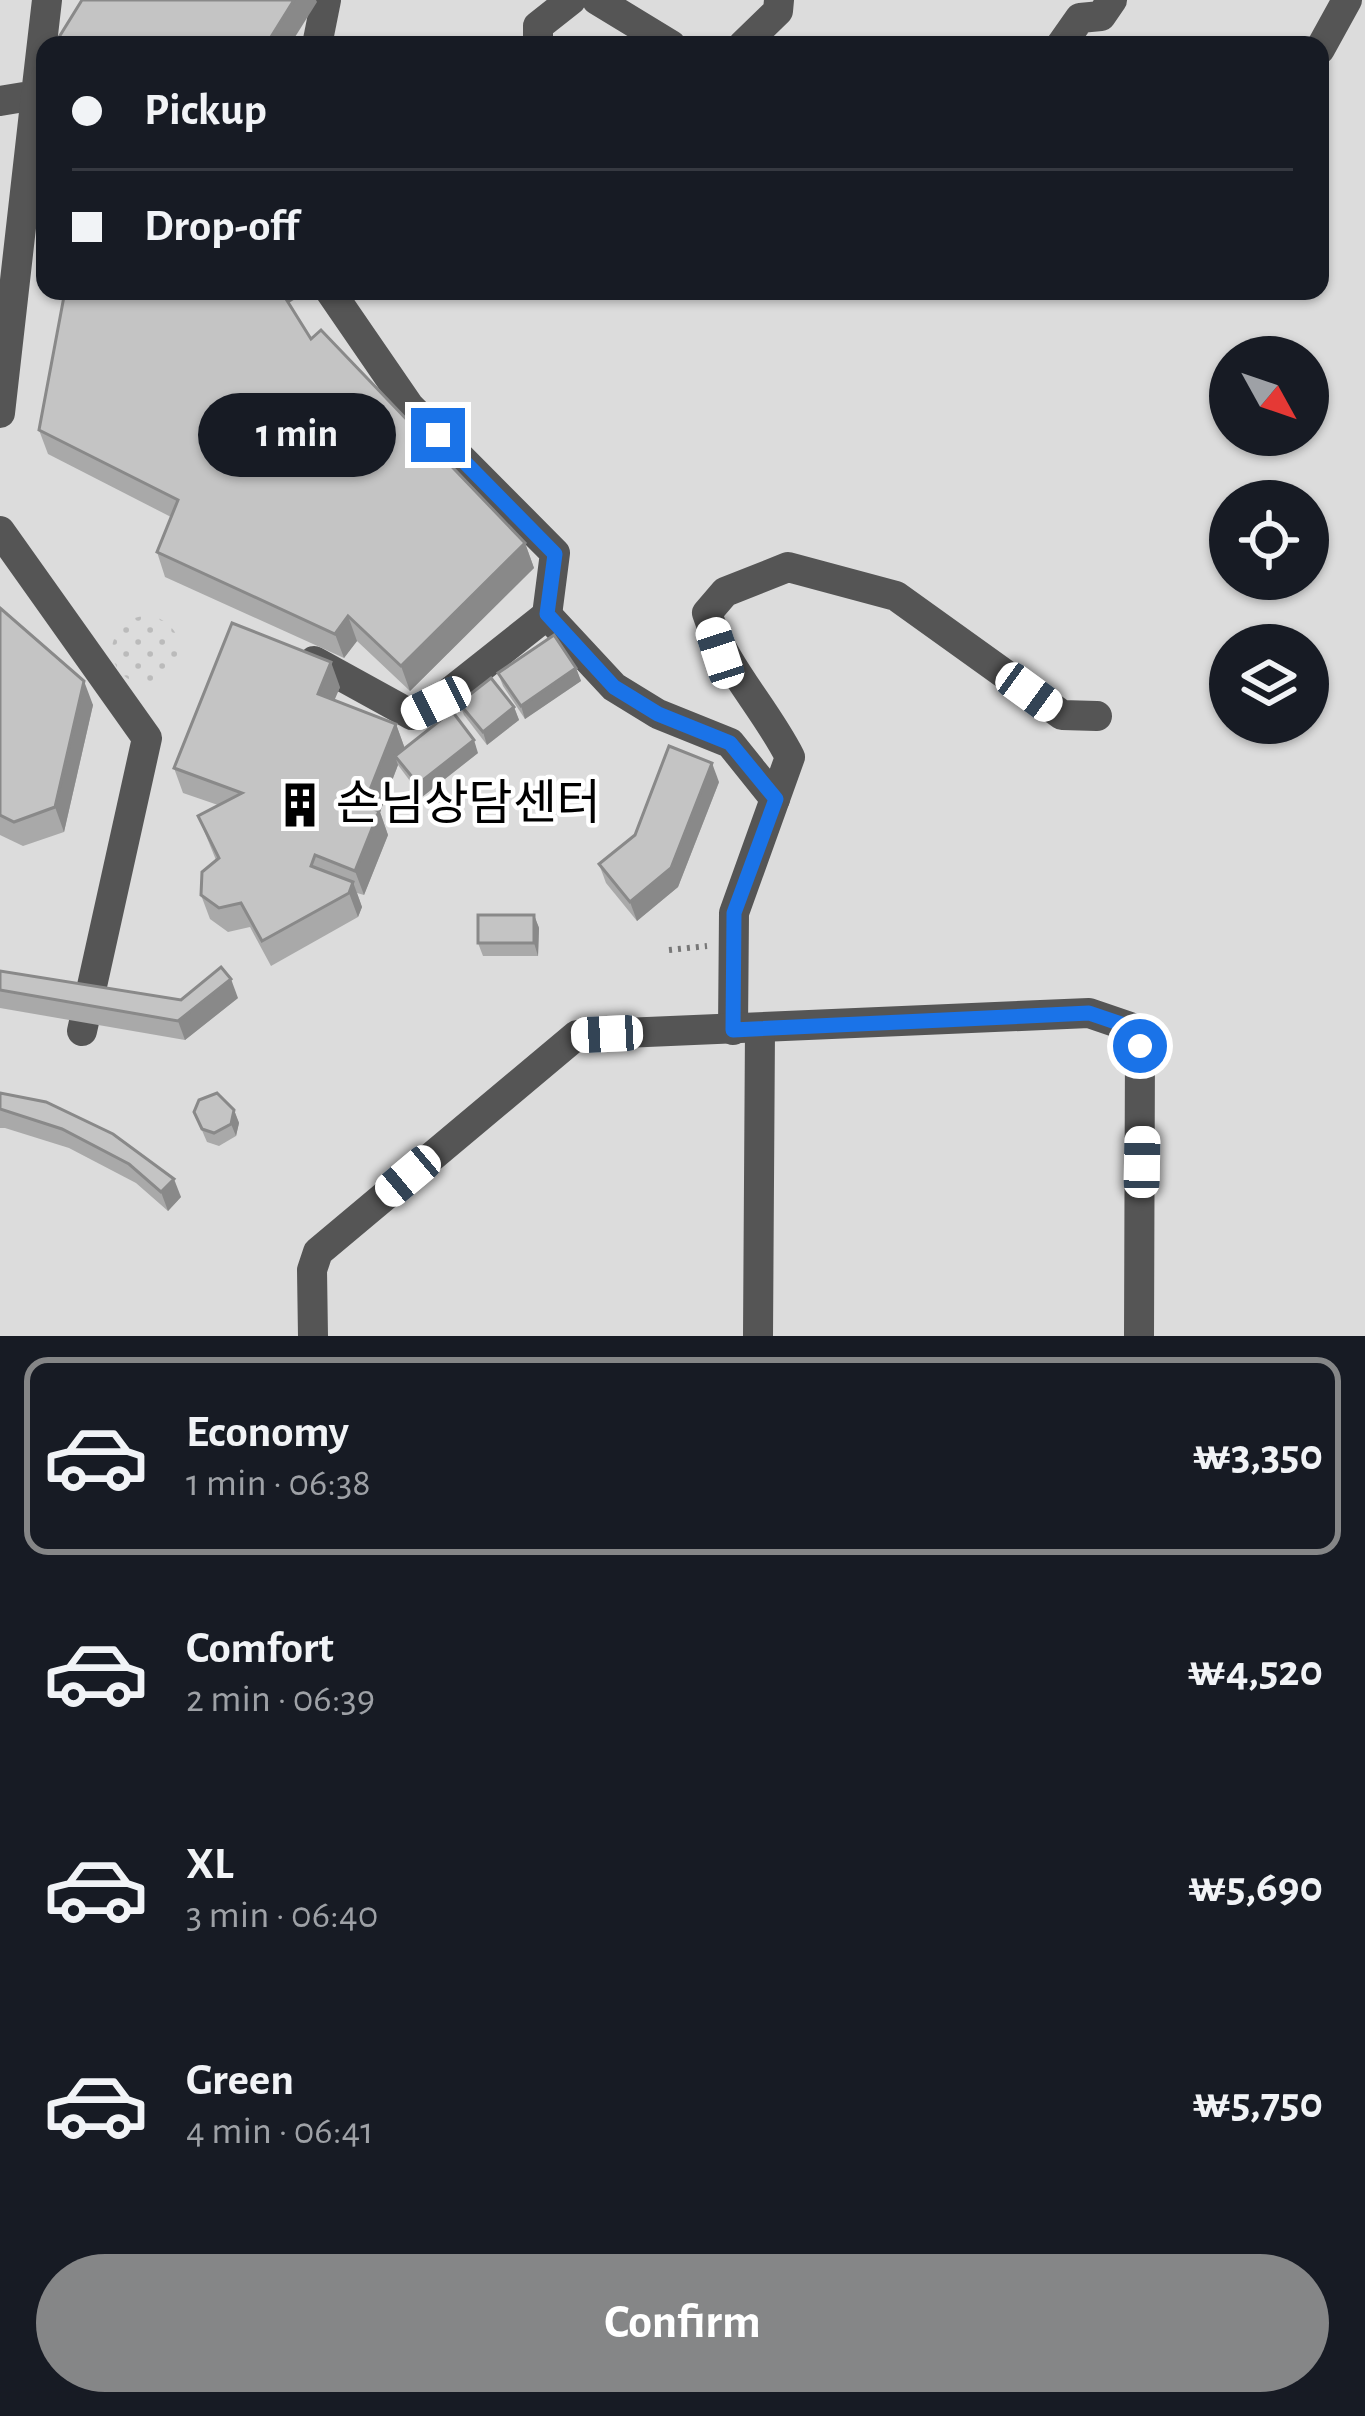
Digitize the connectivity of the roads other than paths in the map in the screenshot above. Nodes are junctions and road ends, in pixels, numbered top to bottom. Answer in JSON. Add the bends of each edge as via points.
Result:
{"nodes":[{"id":1,"x":47,"y":0,"type":"edge"},
{"id":2,"x":326,"y":0,"type":"edge"},
{"id":3,"x":571,"y":0,"type":"edge"},
{"id":4,"x":597,"y":0,"type":"edge"},
{"id":5,"x":778,"y":0,"type":"edge"},
{"id":6,"x":1112,"y":0,"type":"edge"},
{"id":7,"x":1347,"y":0,"type":"edge"},
{"id":8,"x":44,"y":36,"type":"edge"},
{"id":9,"x":318,"y":36,"type":"edge"},
{"id":10,"x":538,"y":36,"type":"edge"},
{"id":11,"x":648,"y":36,"type":"edge"},
{"id":12,"x":752,"y":36,"type":"edge"},
{"id":13,"x":1068,"y":36,"type":"edge"},
{"id":14,"x":1327,"y":36,"type":"edge"},
{"id":15,"x":36,"y":88,"type":"edge"},
{"id":16,"x":0,"y":101,"type":"edge"},
{"id":17,"x":36,"y":120,"type":"edge"},
{"id":18,"x":336,"y":300,"type":"edge"},
{"id":19,"x":0,"y":413,"type":"edge"},
{"id":20,"x":0,"y":531,"type":"edge"},
{"id":21,"x":547,"y":614,"type":"junction"},
{"id":22,"x":314,"y":661,"type":"edge"},
{"id":23,"x":1097,"y":716,"type":"dead end"},
{"id":24,"x":776,"y":799,"type":"junction"},
{"id":25,"x":747,"y":1030,"type":"junction"},
{"id":26,"x":82,"y":1031,"type":"dead end"},
{"id":27,"x":313,"y":1336,"type":"edge"},
{"id":28,"x":758,"y":1336,"type":"edge"},
{"id":29,"x":1139,"y":1336,"type":"edge"}],
"edges":[{"from":1,"to":8,"type":"street"},
{"from":2,"to":9,"type":"street"},
{"from":3,"to":10,"type":"street","via":[[538,26]]},
{"from":4,"to":11,"type":"street"},
{"from":5,"to":12,"type":"street","via":[[778,11]]},
{"from":6,"to":13,"type":"street"},
{"from":7,"to":14,"type":"street"},
{"from":15,"to":16,"type":"street"},
{"from":17,"to":19,"type":"street"},
{"from":18,"to":21,"type":"street","via":[[409,406],[555,554]]},
{"from":20,"to":26,"type":"street","via":[[147,738]]},
{"from":21,"to":22,"type":"street","via":[[412,715]]},
{"from":21,"to":24,"type":"street","via":[[614,687],[730,743]]},
{"from":23,"to":24,"type":"street","via":[[1062,716],[896,596],[788,567],[725,592],[707,613],[720,653],[790,757]]},
{"from":24,"to":25,"type":"street","via":[[734,913]]},
{"from":25,"to":27,"type":"street","via":[[577,1035],[318,1252]]},
{"from":25,"to":28,"type":"street"},
{"from":25,"to":29,"type":"street","via":[[1089,1013],[1130,1027],[1144,1076]]}]}
